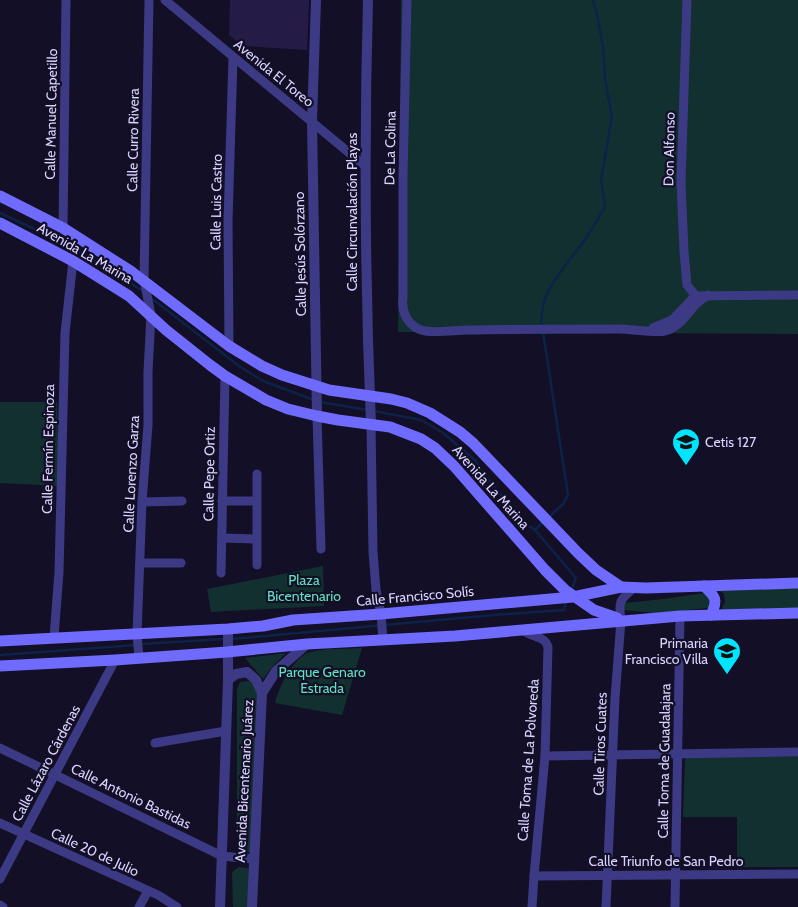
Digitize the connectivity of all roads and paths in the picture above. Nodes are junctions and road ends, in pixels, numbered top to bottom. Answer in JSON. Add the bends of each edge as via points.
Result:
{"nodes":[{"id":1,"x":66,"y":0,"type":"edge"},
{"id":2,"x":149,"y":0,"type":"edge"},
{"id":3,"x":165,"y":0,"type":"edge"},
{"id":4,"x":316,"y":0,"type":"edge"},
{"id":5,"x":368,"y":0,"type":"edge"},
{"id":6,"x":407,"y":0,"type":"edge"},
{"id":7,"x":687,"y":0,"type":"edge"},
{"id":8,"x":234,"y":58,"type":"junction"},
{"id":9,"x":312,"y":121,"type":"junction"},
{"id":10,"x":365,"y":166,"type":"junction"},
{"id":11,"x":0,"y":196,"type":"edge"},
{"id":12,"x":0,"y":223,"type":"edge"},
{"id":13,"x":62,"y":228,"type":"junction"},
{"id":14,"x":73,"y":261,"type":"junction"},
{"id":15,"x":144,"y":280,"type":"junction"},
{"id":16,"x":798,"y":295,"type":"edge"},
{"id":17,"x":701,"y":297,"type":"junction"},
{"id":18,"x":151,"y":315,"type":"junction"},
{"id":19,"x":229,"y":346,"type":"junction"},
{"id":20,"x":225,"y":376,"type":"junction"},
{"id":21,"x":316,"y":386,"type":"junction"},
{"id":22,"x":370,"y":396,"type":"junction"},
{"id":23,"x":317,"y":416,"type":"junction"},
{"id":24,"x":371,"y":425,"type":"junction"},
{"id":25,"x":257,"y":474,"type":"dead end"},
{"id":26,"x":222,"y":500,"type":"junction"},
{"id":27,"x":182,"y":501,"type":"dead end"},
{"id":28,"x":256,"y":501,"type":"junction"},
{"id":29,"x":142,"y":502,"type":"junction"},
{"id":30,"x":222,"y":538,"type":"junction"},
{"id":31,"x":256,"y":539,"type":"junction"},
{"id":32,"x":321,"y":549,"type":"dead end"},
{"id":33,"x":181,"y":562,"type":"dead end"},
{"id":34,"x":140,"y":563,"type":"junction"},
{"id":35,"x":257,"y":565,"type":"dead end"},
{"id":36,"x":221,"y":573,"type":"dead end"},
{"id":37,"x":798,"y":583,"type":"edge"},
{"id":38,"x":704,"y":586,"type":"junction"},
{"id":39,"x":621,"y":587,"type":"junction"},
{"id":40,"x":634,"y":588,"type":"junction"},
{"id":41,"x":569,"y":597,"type":"junction"},
{"id":42,"x":798,"y":613,"type":"edge"},
{"id":43,"x":381,"y":614,"type":"junction"},
{"id":44,"x":711,"y":615,"type":"junction"},
{"id":45,"x":680,"y":616,"type":"junction"},
{"id":46,"x":621,"y":620,"type":"junction"},
{"id":47,"x":228,"y":629,"type":"junction"},
{"id":48,"x":523,"y":630,"type":"junction"},
{"id":49,"x":137,"y":634,"type":"junction"},
{"id":50,"x":54,"y":637,"type":"junction"},
{"id":51,"x":383,"y":640,"type":"junction"},
{"id":52,"x":0,"y":641,"type":"edge"},
{"id":53,"x":307,"y":644,"type":"junction"},
{"id":54,"x":227,"y":652,"type":"junction"},
{"id":55,"x":139,"y":658,"type":"junction"},
{"id":56,"x":115,"y":660,"type":"junction"},
{"id":57,"x":0,"y":666,"type":"edge"},
{"id":58,"x":228,"y":680,"type":"junction"},
{"id":59,"x":262,"y":693,"type":"junction"},
{"id":60,"x":226,"y":731,"type":"junction"},
{"id":61,"x":155,"y":743,"type":"dead end"},
{"id":62,"x":0,"y":748,"type":"edge"},
{"id":63,"x":798,"y":752,"type":"edge"},
{"id":64,"x":678,"y":754,"type":"junction"},
{"id":65,"x":613,"y":755,"type":"junction"},
{"id":66,"x":545,"y":756,"type":"junction"},
{"id":67,"x":55,"y":774,"type":"junction"},
{"id":68,"x":0,"y":823,"type":"edge"},
{"id":69,"x":24,"y":834,"type":"junction"},
{"id":70,"x":222,"y":856,"type":"junction"},
{"id":71,"x":254,"y":859,"type":"junction"},
{"id":72,"x":798,"y":874,"type":"edge"},
{"id":73,"x":607,"y":875,"type":"junction"},
{"id":74,"x":676,"y":875,"type":"junction"},
{"id":75,"x":534,"y":876,"type":"junction"},
{"id":76,"x":0,"y":879,"type":"edge"},
{"id":77,"x":148,"y":891,"type":"junction"},
{"id":78,"x":139,"y":907,"type":"edge"},
{"id":79,"x":177,"y":907,"type":"edge"},
{"id":80,"x":220,"y":907,"type":"edge"},
{"id":81,"x":252,"y":907,"type":"edge"},
{"id":82,"x":532,"y":907,"type":"edge"},
{"id":83,"x":606,"y":907,"type":"edge"},
{"id":84,"x":675,"y":907,"type":"edge"}],
"edges":[{"from":1,"to":13,"type":"street","name":"Calle Manuel Capetillo"},
{"from":2,"to":15,"type":"street","name":"Calle Curro Rivera"},
{"from":3,"to":8,"type":"street","name":"Avenida El Toreo"},
{"from":4,"to":9,"type":"street","name":"Calle Jesús Solórzano"},
{"from":5,"to":10,"type":"street","name":"Calle Circunvalación Playas"},
{"from":6,"to":17,"type":"street","name":"De La Colina","via":[[404,297],[418,322],[444,330],[649,330],[672,320]]},
{"from":7,"to":17,"type":"street","name":"Don Alfonso","via":[[681,183],[686,281],[689,288]]},
{"from":8,"to":9,"type":"street","name":"Avenida El Toreo"},
{"from":8,"to":19,"type":"street","name":"Calle Luis Castro","via":[[228,221]]},
{"from":9,"to":10,"type":"street","name":"Avenida El Toreo"},
{"from":9,"to":21,"type":"street","name":"Calle Jesús Solórzano"},
{"from":10,"to":22,"type":"street","name":"Calle Circunvalación Playas"},
{"from":11,"to":13,"type":"main road","name":"Avenida La Marina"},
{"from":12,"to":14,"type":"main road","name":"Avenida La Marina"},
{"from":13,"to":15,"type":"main road","name":"Avenida La Marina"},
{"from":14,"to":18,"type":"main road","name":"Avenida La Marina","via":[[129,296]]},
{"from":14,"to":50,"type":"street","name":"Calle Fermín Espinoza","via":[[65,333],[59,572]]},
{"from":15,"to":18,"type":"street","name":"Avenida La Marina"},
{"from":15,"to":19,"type":"main road","name":"Avenida La Marina"},
{"from":16,"to":17,"type":"street"},
{"from":18,"to":20,"type":"main road","name":"Avenida La Marina"},
{"from":18,"to":29,"type":"street","name":"Calle Lorenzo Garza"},
{"from":19,"to":21,"type":"main road","name":"Avenida La Marina","via":[[262,366]]},
{"from":20,"to":23,"type":"main road","name":"Avenida La Marina","via":[[266,400]]},
{"from":20,"to":26,"type":"street","name":"Calle Pepe Ortiz"},
{"from":21,"to":22,"type":"main road","name":"Avenida La Marina"},
{"from":21,"to":23,"type":"street"},
{"from":22,"to":24,"type":"street","name":"Calle Circunvalación Playas"},
{"from":22,"to":39,"type":"main road","name":"Avenida La Marina","via":[[407,403],[460,432],[582,558]]},
{"from":23,"to":24,"type":"main road","name":"Avenida La Marina"},
{"from":23,"to":32,"type":"street"},
{"from":24,"to":41,"type":"main road","name":"Avenida La Marina","via":[[404,432],[435,448]]},
{"from":24,"to":43,"type":"street","via":[[373,552]]},
{"from":25,"to":28,"type":"street"},
{"from":26,"to":28,"type":"street"},
{"from":26,"to":30,"type":"street","name":"Calle Pepe Ortiz"},
{"from":27,"to":29,"type":"street"},
{"from":28,"to":31,"type":"street"},
{"from":29,"to":34,"type":"street","name":"Calle Lorenzo Garza"},
{"from":30,"to":31,"type":"street"},
{"from":30,"to":36,"type":"street","name":"Calle Pepe Ortiz"},
{"from":31,"to":35,"type":"street"},
{"from":33,"to":34,"type":"street"},
{"from":34,"to":49,"type":"street","name":"Calle Lorenzo Garza"},
{"from":37,"to":38,"type":"main road"},
{"from":38,"to":40,"type":"main road"},
{"from":38,"to":44,"type":"main road","via":[[715,598]]},
{"from":39,"to":40,"type":"main road"},
{"from":39,"to":41,"type":"main road","name":"Calle Francisco Solís"},
{"from":40,"to":46,"type":"street","name":"Calle Tiros Cuates","via":[[620,602]]},
{"from":41,"to":43,"type":"main road","name":"Calle Francisco Solís"},
{"from":41,"to":46,"type":"main road","name":"Avenida La Marina"},
{"from":42,"to":44,"type":"main road"},
{"from":43,"to":47,"type":"main road","name":"Calle Francisco Solís","via":[[293,620]]},
{"from":43,"to":51,"type":"street"},
{"from":44,"to":45,"type":"main road"},
{"from":45,"to":46,"type":"main road"},
{"from":45,"to":64,"type":"street","name":"Calle Toma de Guadalajara"},
{"from":46,"to":48,"type":"main road"},
{"from":46,"to":65,"type":"street","name":"Calle Tiros Cuates"},
{"from":47,"to":49,"type":"main road","name":"Calle Francisco Solís"},
{"from":47,"to":54,"type":"street","name":"Avenida Bicentenario Juárez"},
{"from":48,"to":51,"type":"main road"},
{"from":48,"to":66,"type":"street","name":"Calle Toma de La Polvoreda","via":[[543,639],[548,647]]},
{"from":49,"to":50,"type":"main road","name":"Calle Francisco Solís"},
{"from":49,"to":55,"type":"street","name":"Calle Lorenzo Garza"},
{"from":50,"to":52,"type":"main road","name":"Calle Francisco Solís"},
{"from":51,"to":53,"type":"main road"},
{"from":53,"to":54,"type":"main road"},
{"from":53,"to":59,"type":"street","name":"Avenida Bicentenario Juárez","via":[[276,671]]},
{"from":54,"to":55,"type":"main road"},
{"from":54,"to":58,"type":"street","name":"Avenida Bicentenario Juárez"},
{"from":55,"to":56,"type":"main road"},
{"from":56,"to":57,"type":"main road"},
{"from":56,"to":67,"type":"street","name":"Calle Lázaro Cárdenas"},
{"from":58,"to":59,"type":"street","via":[[247,672],[256,680]]},
{"from":58,"to":60,"type":"street","name":"Avenida Bicentenario Juárez"},
{"from":59,"to":71,"type":"street","name":"Avenida Bicentenario Juárez"},
{"from":60,"to":61,"type":"street"},
{"from":60,"to":70,"type":"street","name":"Avenida Bicentenario Juárez"},
{"from":62,"to":67,"type":"street","name":"Calle Antonio Bastidas"},
{"from":63,"to":64,"type":"street"},
{"from":64,"to":65,"type":"street"},
{"from":64,"to":74,"type":"street","name":"Calle Toma de Guadalajara"},
{"from":65,"to":66,"type":"street"},
{"from":65,"to":73,"type":"street","name":"Calle Tiros Cuates"},
{"from":66,"to":75,"type":"street","name":"Calle Toma de La Polvoreda"},
{"from":67,"to":69,"type":"street","name":"Calle Lázaro Cárdenas"},
{"from":67,"to":70,"type":"street","name":"Calle Antonio Bastidas"},
{"from":68,"to":69,"type":"street","name":"Calle 20 de Julio"},
{"from":69,"to":76,"type":"street","name":"Calle Lázaro Cárdenas"},
{"from":69,"to":77,"type":"street","name":"Calle 20 de Julio"},
{"from":70,"to":71,"type":"street"},
{"from":70,"to":80,"type":"street","name":"Avenida Bicentenario Juárez"},
{"from":71,"to":81,"type":"street","name":"Avenida Bicentenario Juárez"},
{"from":72,"to":74,"type":"street","name":"Calle Triunfo de San Pedro"},
{"from":73,"to":74,"type":"street","name":"Calle Triunfo de San Pedro"},
{"from":73,"to":75,"type":"street","name":"Calle Triunfo de San Pedro"},
{"from":73,"to":83,"type":"street","name":"Calle Tiros Cuates"},
{"from":74,"to":84,"type":"street","name":"Calle Toma de Guadalajara"},
{"from":75,"to":82,"type":"street","name":"Calle Toma de La Polvoreda"},
{"from":77,"to":78,"type":"street"},
{"from":77,"to":79,"type":"street","name":"Calle 20 de Julio"}]}
